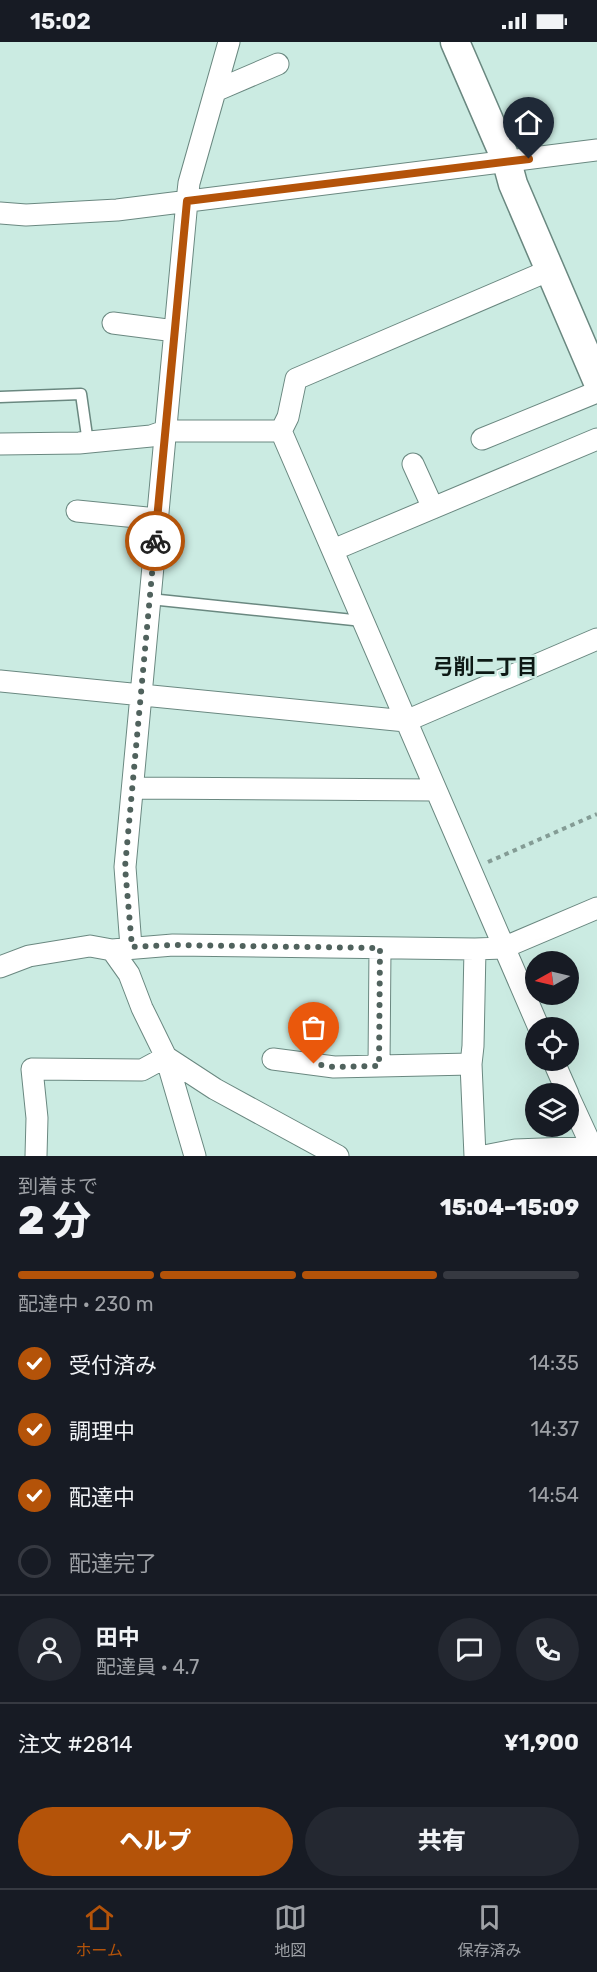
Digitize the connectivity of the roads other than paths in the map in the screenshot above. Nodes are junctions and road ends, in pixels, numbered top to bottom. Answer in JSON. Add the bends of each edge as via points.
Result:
{"nodes":[{"id":1,"x":229,"y":42,"type":"edge"},
{"id":2,"x":455,"y":42,"type":"edge"},
{"id":3,"x":278,"y":64,"type":"dead end"},
{"id":4,"x":215,"y":91,"type":"junction"},
{"id":5,"x":597,"y":150,"type":"edge"},
{"id":6,"x":507,"y":162,"type":"junction"},
{"id":7,"x":187,"y":201,"type":"junction"},
{"id":8,"x":0,"y":213,"type":"edge"},
{"id":9,"x":550,"y":270,"type":"junction"},
{"id":10,"x":113,"y":324,"type":"dead end"},
{"id":11,"x":175,"y":331,"type":"junction"},
{"id":12,"x":597,"y":380,"type":"edge"},
{"id":13,"x":597,"y":392,"type":"edge"},
{"id":14,"x":0,"y":397,"type":"edge"},
{"id":15,"x":165,"y":431,"type":"junction"},
{"id":16,"x":280,"y":431,"type":"junction"},
{"id":17,"x":482,"y":439,"type":"dead end"},
{"id":18,"x":597,"y":439,"type":"edge"},
{"id":19,"x":88,"y":443,"type":"junction"},
{"id":20,"x":0,"y":444,"type":"edge"},
{"id":21,"x":413,"y":464,"type":"dead end"},
{"id":22,"x":433,"y":508,"type":"junction"},
{"id":23,"x":77,"y":511,"type":"dead end"},
{"id":24,"x":157,"y":519,"type":"junction"},
{"id":25,"x":333,"y":550,"type":"junction"},
{"id":26,"x":150,"y":599,"type":"junction"},
{"id":27,"x":363,"y":621,"type":"junction"},
{"id":28,"x":597,"y":639,"type":"edge"},
{"id":29,"x":0,"y":681,"type":"edge"},
{"id":30,"x":141,"y":694,"type":"junction"},
{"id":31,"x":406,"y":721,"type":"junction"},
{"id":32,"x":133,"y":788,"type":"junction"},
{"id":33,"x":434,"y":790,"type":"junction"},
{"id":34,"x":597,"y":908,"type":"edge"},
{"id":35,"x":380,"y":948,"type":"junction"},
{"id":36,"x":503,"y":948,"type":"junction"},
{"id":37,"x":122,"y":949,"type":"junction"},
{"id":38,"x":474,"y":949,"type":"junction"},
{"id":39,"x":0,"y":967,"type":"edge"},
{"id":40,"x":534,"y":1017,"type":"edge"},
{"id":41,"x":166,"y":1057,"type":"junction"},
{"id":42,"x":273,"y":1059,"type":"dead end"},
{"id":43,"x":471,"y":1064,"type":"junction"},
{"id":44,"x":379,"y":1066,"type":"junction"},
{"id":45,"x":579,"y":1120,"type":"edge"},
{"id":46,"x":592,"y":1150,"type":"edge"},
{"id":47,"x":336,"y":1155,"type":"edge"},
{"id":48,"x":36,"y":1156,"type":"edge"},
{"id":49,"x":195,"y":1156,"type":"edge"},
{"id":50,"x":475,"y":1156,"type":"edge"},
{"id":51,"x":484,"y":1156,"type":"edge"}],
"edges":[{"from":1,"to":4,"type":"street"},
{"from":2,"to":6,"type":"street"},
{"from":3,"to":4,"type":"street"},
{"from":4,"to":7,"type":"street"},
{"from":5,"to":6,"type":"street"},
{"from":6,"to":7,"type":"street"},
{"from":6,"to":9,"type":"street"},
{"from":7,"to":8,"type":"street","via":[[117,210]]},
{"from":7,"to":11,"type":"street"},
{"from":9,"to":12,"type":"street"},
{"from":9,"to":16,"type":"street","via":[[296,379],[288,417]]},
{"from":10,"to":11,"type":"street"},
{"from":11,"to":15,"type":"street"},
{"from":13,"to":17,"type":"street"},
{"from":14,"to":19,"type":"lane","via":[[81,394]]},
{"from":15,"to":16,"type":"street"},
{"from":15,"to":19,"type":"street"},
{"from":15,"to":24,"type":"street"},
{"from":16,"to":25,"type":"street"},
{"from":18,"to":22,"type":"street"},
{"from":19,"to":20,"type":"street"},
{"from":21,"to":22,"type":"street"},
{"from":22,"to":25,"type":"street"},
{"from":23,"to":24,"type":"street"},
{"from":24,"to":26,"type":"street"},
{"from":25,"to":27,"type":"street"},
{"from":26,"to":27,"type":"lane"},
{"from":26,"to":30,"type":"street"},
{"from":27,"to":31,"type":"street"},
{"from":28,"to":31,"type":"street"},
{"from":29,"to":30,"type":"street"},
{"from":30,"to":31,"type":"street"},
{"from":30,"to":32,"type":"street"},
{"from":31,"to":33,"type":"street"},
{"from":32,"to":33,"type":"street"},
{"from":32,"to":37,"type":"street"},
{"from":33,"to":36,"type":"street"},
{"from":34,"to":36,"type":"street"},
{"from":35,"to":37,"type":"street","via":[[173,945]]},
{"from":35,"to":38,"type":"street"},
{"from":35,"to":44,"type":"street"},
{"from":36,"to":38,"type":"street"},
{"from":36,"to":40,"type":"street"},
{"from":37,"to":39,"type":"street","via":[[76,947],[29,956]]},
{"from":37,"to":41,"type":"street","via":[[142,1008]]},
{"from":38,"to":43,"type":"street"},
{"from":41,"to":47,"type":"street","via":[[215,1089]]},
{"from":41,"to":48,"type":"street","via":[[142,1070],[32,1069]]},
{"from":41,"to":49,"type":"street"},
{"from":42,"to":44,"type":"street","via":[[334,1067]]},
{"from":43,"to":44,"type":"street"},
{"from":43,"to":50,"type":"street"},
{"from":45,"to":46,"type":"street"},
{"from":46,"to":51,"type":"street","via":[[515,1150]]}]}
